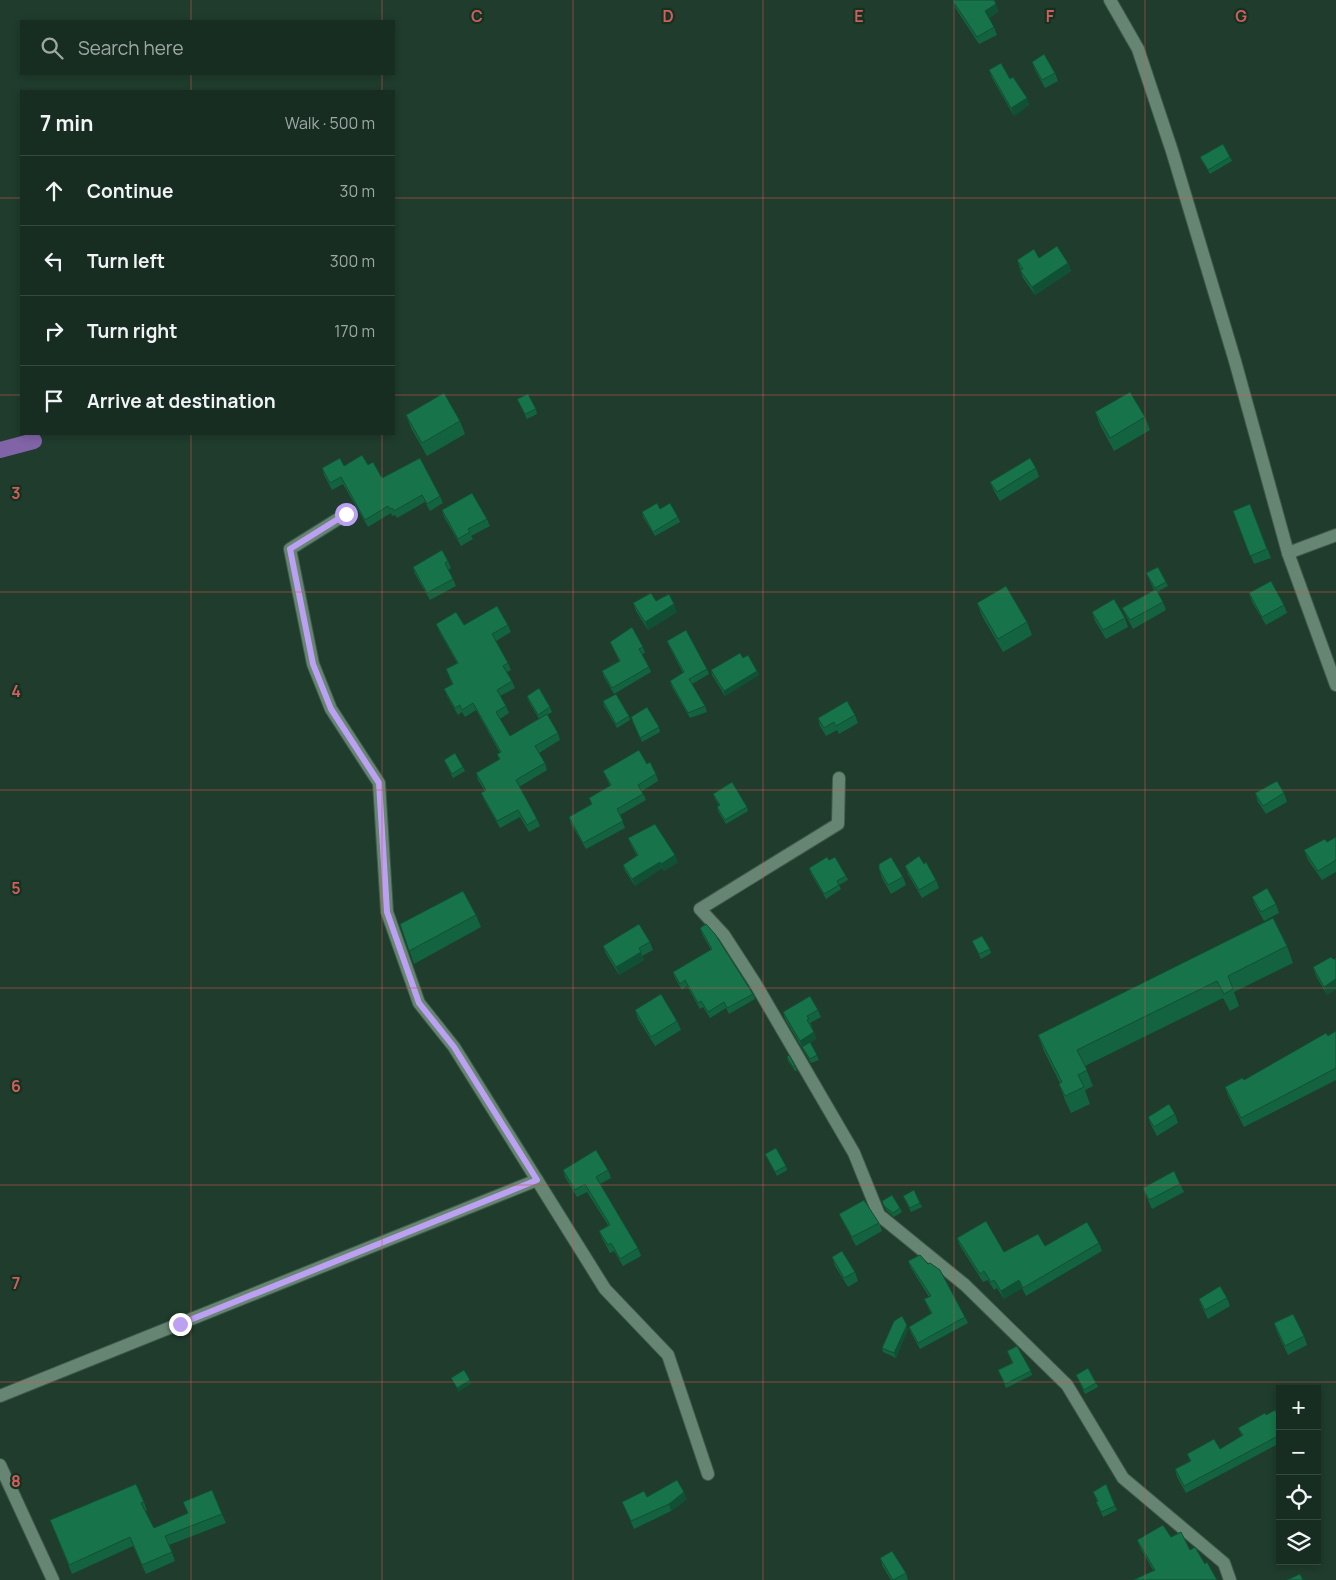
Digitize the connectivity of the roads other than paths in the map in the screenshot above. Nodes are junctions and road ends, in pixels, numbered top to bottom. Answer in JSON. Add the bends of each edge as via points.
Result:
{"nodes":[{"id":1,"x":1110,"y":0,"type":"edge"},
{"id":2,"x":346,"y":514,"type":"dead end"},
{"id":3,"x":1336,"y":535,"type":"edge"},
{"id":4,"x":1288,"y":553,"type":"junction"},
{"id":5,"x":1336,"y":686,"type":"edge"},
{"id":6,"x":839,"y":778,"type":"dead end"},
{"id":7,"x":537,"y":1180,"type":"junction"},
{"id":8,"x":0,"y":1396,"type":"edge"},
{"id":9,"x":0,"y":1465,"type":"edge"},
{"id":10,"x":708,"y":1474,"type":"dead end"},
{"id":11,"x":53,"y":1580,"type":"edge"},
{"id":12,"x":1230,"y":1580,"type":"edge"}],
"edges":[{"from":1,"to":4,"type":"street","via":[[1138,49],[1172,151],[1235,360]]},
{"from":2,"to":7,"type":"street","via":[[290,549],[313,664],[331,709],[379,783],[387,912],[419,1003],[454,1047]]},
{"from":3,"to":4,"type":"street"},
{"from":4,"to":5,"type":"street"},
{"from":6,"to":12,"type":"street","via":[[838,824],[700,909],[724,935],[756,983],[854,1153],[879,1215],[965,1285],[1067,1385],[1123,1478],[1224,1563]]},
{"from":7,"to":8,"type":"street"},
{"from":7,"to":10,"type":"street","via":[[605,1289],[668,1355]]},
{"from":9,"to":11,"type":"street"}]}
